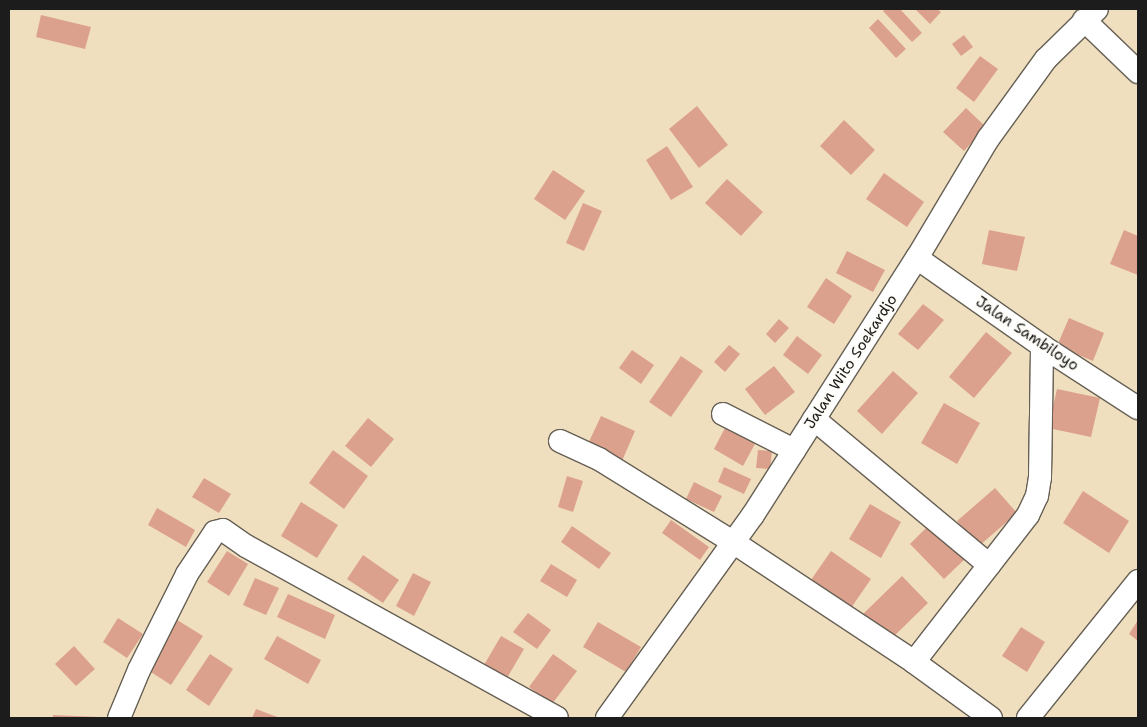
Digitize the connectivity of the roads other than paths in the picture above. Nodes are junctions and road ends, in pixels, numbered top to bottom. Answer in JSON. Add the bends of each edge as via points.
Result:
{"nodes":[{"id":1,"x":1090,"y":14,"type":"edge"},
{"id":2,"x":1138,"y":72,"type":"edge"},
{"id":3,"x":917,"y":258,"type":"junction"},
{"id":4,"x":1042,"y":346,"type":"junction"},
{"id":5,"x":1138,"y":408,"type":"edge"},
{"id":6,"x":723,"y":414,"type":"dead end"},
{"id":7,"x":814,"y":419,"type":"junction"},
{"id":8,"x":560,"y":441,"type":"dead end"},
{"id":9,"x":794,"y":450,"type":"junction"},
{"id":10,"x":733,"y":542,"type":"junction"},
{"id":11,"x":990,"y":565,"type":"junction"},
{"id":12,"x":1138,"y":581,"type":"edge"},
{"id":13,"x":914,"y":662,"type":"junction"},
{"id":14,"x":119,"y":718,"type":"edge"},
{"id":15,"x":557,"y":718,"type":"edge"},
{"id":16,"x":607,"y":718,"type":"edge"},
{"id":17,"x":991,"y":718,"type":"edge"},
{"id":18,"x":1028,"y":718,"type":"edge"}],
"edges":[{"from":1,"to":2,"type":"street"},
{"from":1,"to":3,"type":"street","name":"Jalan Wito Soekardjo","via":[[1046,59],[988,139]]},
{"from":3,"to":4,"type":"street","name":"Jalan Sambiloyo"},
{"from":3,"to":7,"type":"street","name":"Jalan Wito Soekardjo"},
{"from":4,"to":5,"type":"street","name":"Jalan Sambiloyo"},
{"from":4,"to":11,"type":"street","via":[[1040,477],[1036,496],[1028,514]]},
{"from":6,"to":9,"type":"street"},
{"from":7,"to":9,"type":"street","name":"Jalan Wito Soekardjo"},
{"from":7,"to":11,"type":"street"},
{"from":8,"to":10,"type":"street","via":[[599,459]]},
{"from":9,"to":10,"type":"street","name":"Jalan Wito Soekardjo"},
{"from":10,"to":13,"type":"street"},
{"from":10,"to":16,"type":"street","name":"Jalan Wito Soekardjo"},
{"from":11,"to":13,"type":"street"},
{"from":12,"to":18,"type":"street"},
{"from":13,"to":17,"type":"street"},
{"from":14,"to":15,"type":"street","via":[[187,574],[215,532],[223,530],[246,546]]}]}
